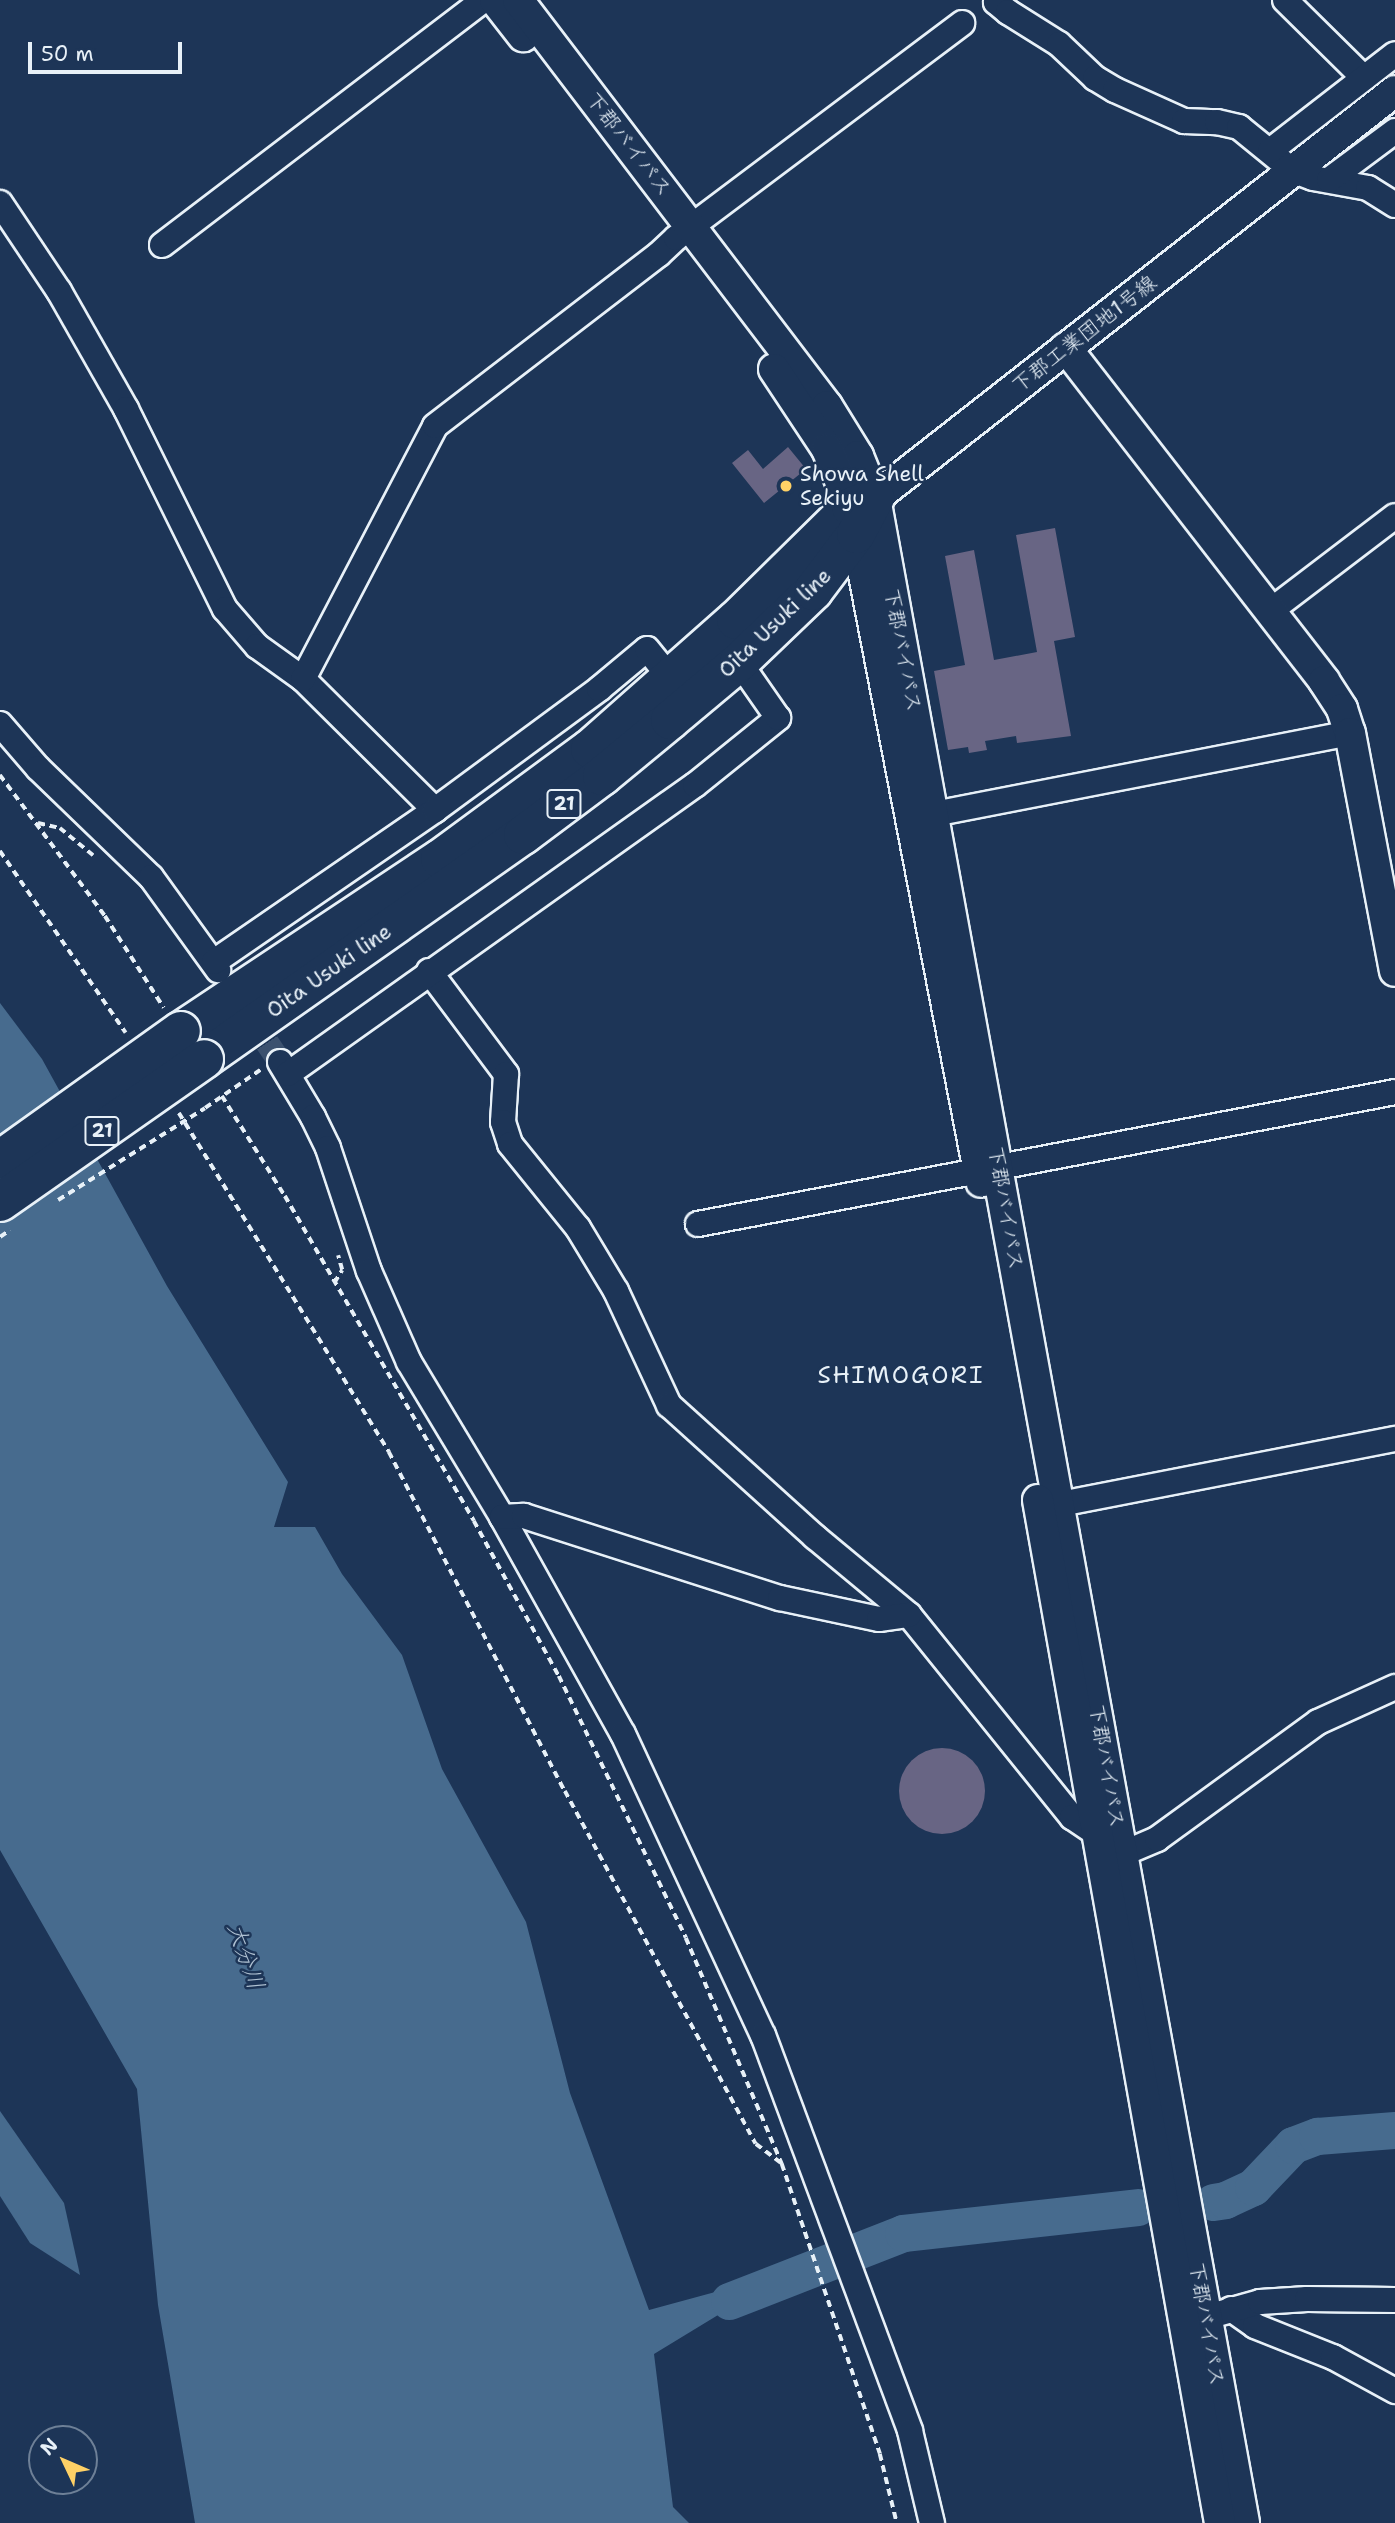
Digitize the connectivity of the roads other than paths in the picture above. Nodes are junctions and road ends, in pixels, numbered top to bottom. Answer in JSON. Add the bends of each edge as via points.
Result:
{"nodes":[{"id":1,"x":484,"y":0,"type":"edge"},
{"id":2,"x":495,"y":0,"type":"edge"},
{"id":3,"x":519,"y":0,"type":"edge"},
{"id":4,"x":998,"y":0,"type":"edge"},
{"id":5,"x":1285,"y":0,"type":"edge"},
{"id":6,"x":962,"y":23,"type":"dead end"},
{"id":7,"x":1395,"y":54,"type":"edge"},
{"id":8,"x":1364,"y":78,"type":"junction"},
{"id":9,"x":1395,"y":91,"type":"edge"},
{"id":10,"x":1395,"y":131,"type":"edge"},
{"id":11,"x":1281,"y":161,"type":"junction"},
{"id":12,"x":1329,"y":180,"type":"junction"},
{"id":13,"x":0,"y":203,"type":"edge"},
{"id":14,"x":1395,"y":205,"type":"edge"},
{"id":15,"x":684,"y":232,"type":"junction"},
{"id":16,"x":162,"y":246,"type":"dead end"},
{"id":17,"x":1066,"y":348,"type":"junction"},
{"id":18,"x":861,"y":513,"type":"junction"},
{"id":19,"x":1395,"y":516,"type":"edge"},
{"id":20,"x":1269,"y":612,"type":"junction"},
{"id":21,"x":738,"y":662,"type":"junction"},
{"id":22,"x":303,"y":679,"type":"junction"},
{"id":23,"x":671,"y":679,"type":"junction"},
{"id":24,"x":0,"y":724,"type":"edge"},
{"id":25,"x":1350,"y":733,"type":"junction"},
{"id":26,"x":435,"y":810,"type":"junction"},
{"id":27,"x":934,"y":814,"type":"junction"},
{"id":28,"x":429,"y":971,"type":"junction"},
{"id":29,"x":1395,"y":971,"type":"edge"},
{"id":30,"x":184,"y":1035,"type":"junction"},
{"id":31,"x":1395,"y":1092,"type":"edge"},
{"id":32,"x":0,"y":1160,"type":"edge"},
{"id":33,"x":989,"y":1168,"type":"junction"},
{"id":34,"x":9,"y":1214,"type":"edge"},
{"id":35,"x":698,"y":1224,"type":"dead end"},
{"id":36,"x":1395,"y":1439,"type":"edge"},
{"id":37,"x":1049,"y":1506,"type":"junction"},
{"id":38,"x":502,"y":1517,"type":"junction"},
{"id":39,"x":909,"y":1615,"type":"junction"},
{"id":40,"x":1395,"y":1687,"type":"edge"},
{"id":41,"x":1096,"y":1833,"type":"junction"},
{"id":42,"x":1122,"y":1854,"type":"junction"},
{"id":43,"x":1395,"y":2300,"type":"edge"},
{"id":44,"x":1206,"y":2317,"type":"junction"},
{"id":45,"x":1395,"y":2391,"type":"edge"},
{"id":46,"x":932,"y":2523,"type":"edge"},
{"id":47,"x":1220,"y":2523,"type":"edge"},
{"id":48,"x":1244,"y":2523,"type":"edge"}],
"edges":[{"from":1,"to":16,"type":"street"},
{"from":2,"to":15,"type":"street","name":"下郡バイパス"},
{"from":3,"to":15,"type":"street","name":"下郡バイパス"},
{"from":4,"to":11,"type":"street","via":[[1105,84],[1184,121],[1239,127]]},
{"from":5,"to":8,"type":"street"},
{"from":6,"to":15,"type":"street"},
{"from":7,"to":8,"type":"street"},
{"from":8,"to":11,"type":"street"},
{"from":9,"to":11,"type":"street","name":"下郡工業団地1号線"},
{"from":10,"to":12,"type":"street"},
{"from":11,"to":12,"type":"street"},
{"from":11,"to":17,"type":"street","name":"下郡工業団地1号線"},
{"from":12,"to":14,"type":"street","via":[[1368,188]]},
{"from":13,"to":22,"type":"street","via":[[59,291],[126,409],[225,609],[257,646]]},
{"from":15,"to":18,"type":"street","name":"下郡バイパス","via":[[827,407],[858,456]]},
{"from":15,"to":22,"type":"street","via":[[435,426]]},
{"from":17,"to":18,"type":"street","name":"下郡工業団地1号線"},
{"from":17,"to":20,"type":"street"},
{"from":18,"to":21,"type":"main road","name":"Oita Usuki line","number":"21","via":[[813,591]]},
{"from":18,"to":23,"type":"main road","name":"Oita Usuki line","number":"21"},
{"from":18,"to":27,"type":"street","name":"下郡バイパス"},
{"from":18,"to":33,"type":"street","name":"下郡バイパス"},
{"from":19,"to":20,"type":"street"},
{"from":20,"to":25,"type":"street","via":[[1324,681],[1342,709]]},
{"from":21,"to":28,"type":"street","via":[[778,718],[695,785]]},
{"from":21,"to":30,"type":"main road","name":"Oita Usuki line","number":"21","via":[[602,776]]},
{"from":22,"to":26,"type":"street"},
{"from":23,"to":26,"type":"street","via":[[647,649],[599,690]]},
{"from":23,"to":30,"type":"main road","name":"Oita Usuki line","number":"21","via":[[590,749],[483,828]]},
{"from":24,"to":26,"type":"street","via":[[38,768],[151,877],[216,966]]},
{"from":25,"to":27,"type":"street"},
{"from":25,"to":29,"type":"street"},
{"from":27,"to":33,"type":"street","name":"下郡バイパス"},
{"from":28,"to":38,"type":"street","via":[[284,1068],[328,1148],[369,1271],[409,1362]]},
{"from":28,"to":39,"type":"street","via":[[506,1074],[503,1122],[510,1144],[591,1249],[616,1291],[669,1405]]},
{"from":30,"to":32,"type":"main road","name":"Oita Usuki line","number":"21","bridge":true},
{"from":30,"to":34,"type":"main road","name":"Oita Usuki line","number":"21","bridge":true},
{"from":31,"to":33,"type":"street"},
{"from":33,"to":35,"type":"street"},
{"from":33,"to":37,"type":"street","name":"下郡バイパス"},
{"from":36,"to":37,"type":"street"},
{"from":37,"to":41,"type":"street","name":"下郡バイパス"},
{"from":37,"to":42,"type":"street","name":"下郡バイパス"},
{"from":38,"to":39,"type":"street","via":[[524,1516],[780,1598],[879,1619]]},
{"from":38,"to":46,"type":"street","via":[[623,1734],[763,2035],[910,2431]]},
{"from":39,"to":41,"type":"street","via":[[1072,1817]]},
{"from":40,"to":42,"type":"street","via":[[1318,1722],[1157,1839]]},
{"from":41,"to":44,"type":"street","name":"下郡バイパス"},
{"from":42,"to":44,"type":"street","name":"下郡バイパス"},
{"from":43,"to":44,"type":"street","via":[[1261,2302]]},
{"from":44,"to":45,"type":"street","via":[[1255,2326],[1333,2357]]},
{"from":44,"to":47,"type":"street","name":"下郡バイパス"},
{"from":44,"to":48,"type":"street","name":"下郡バイパス"}]}
